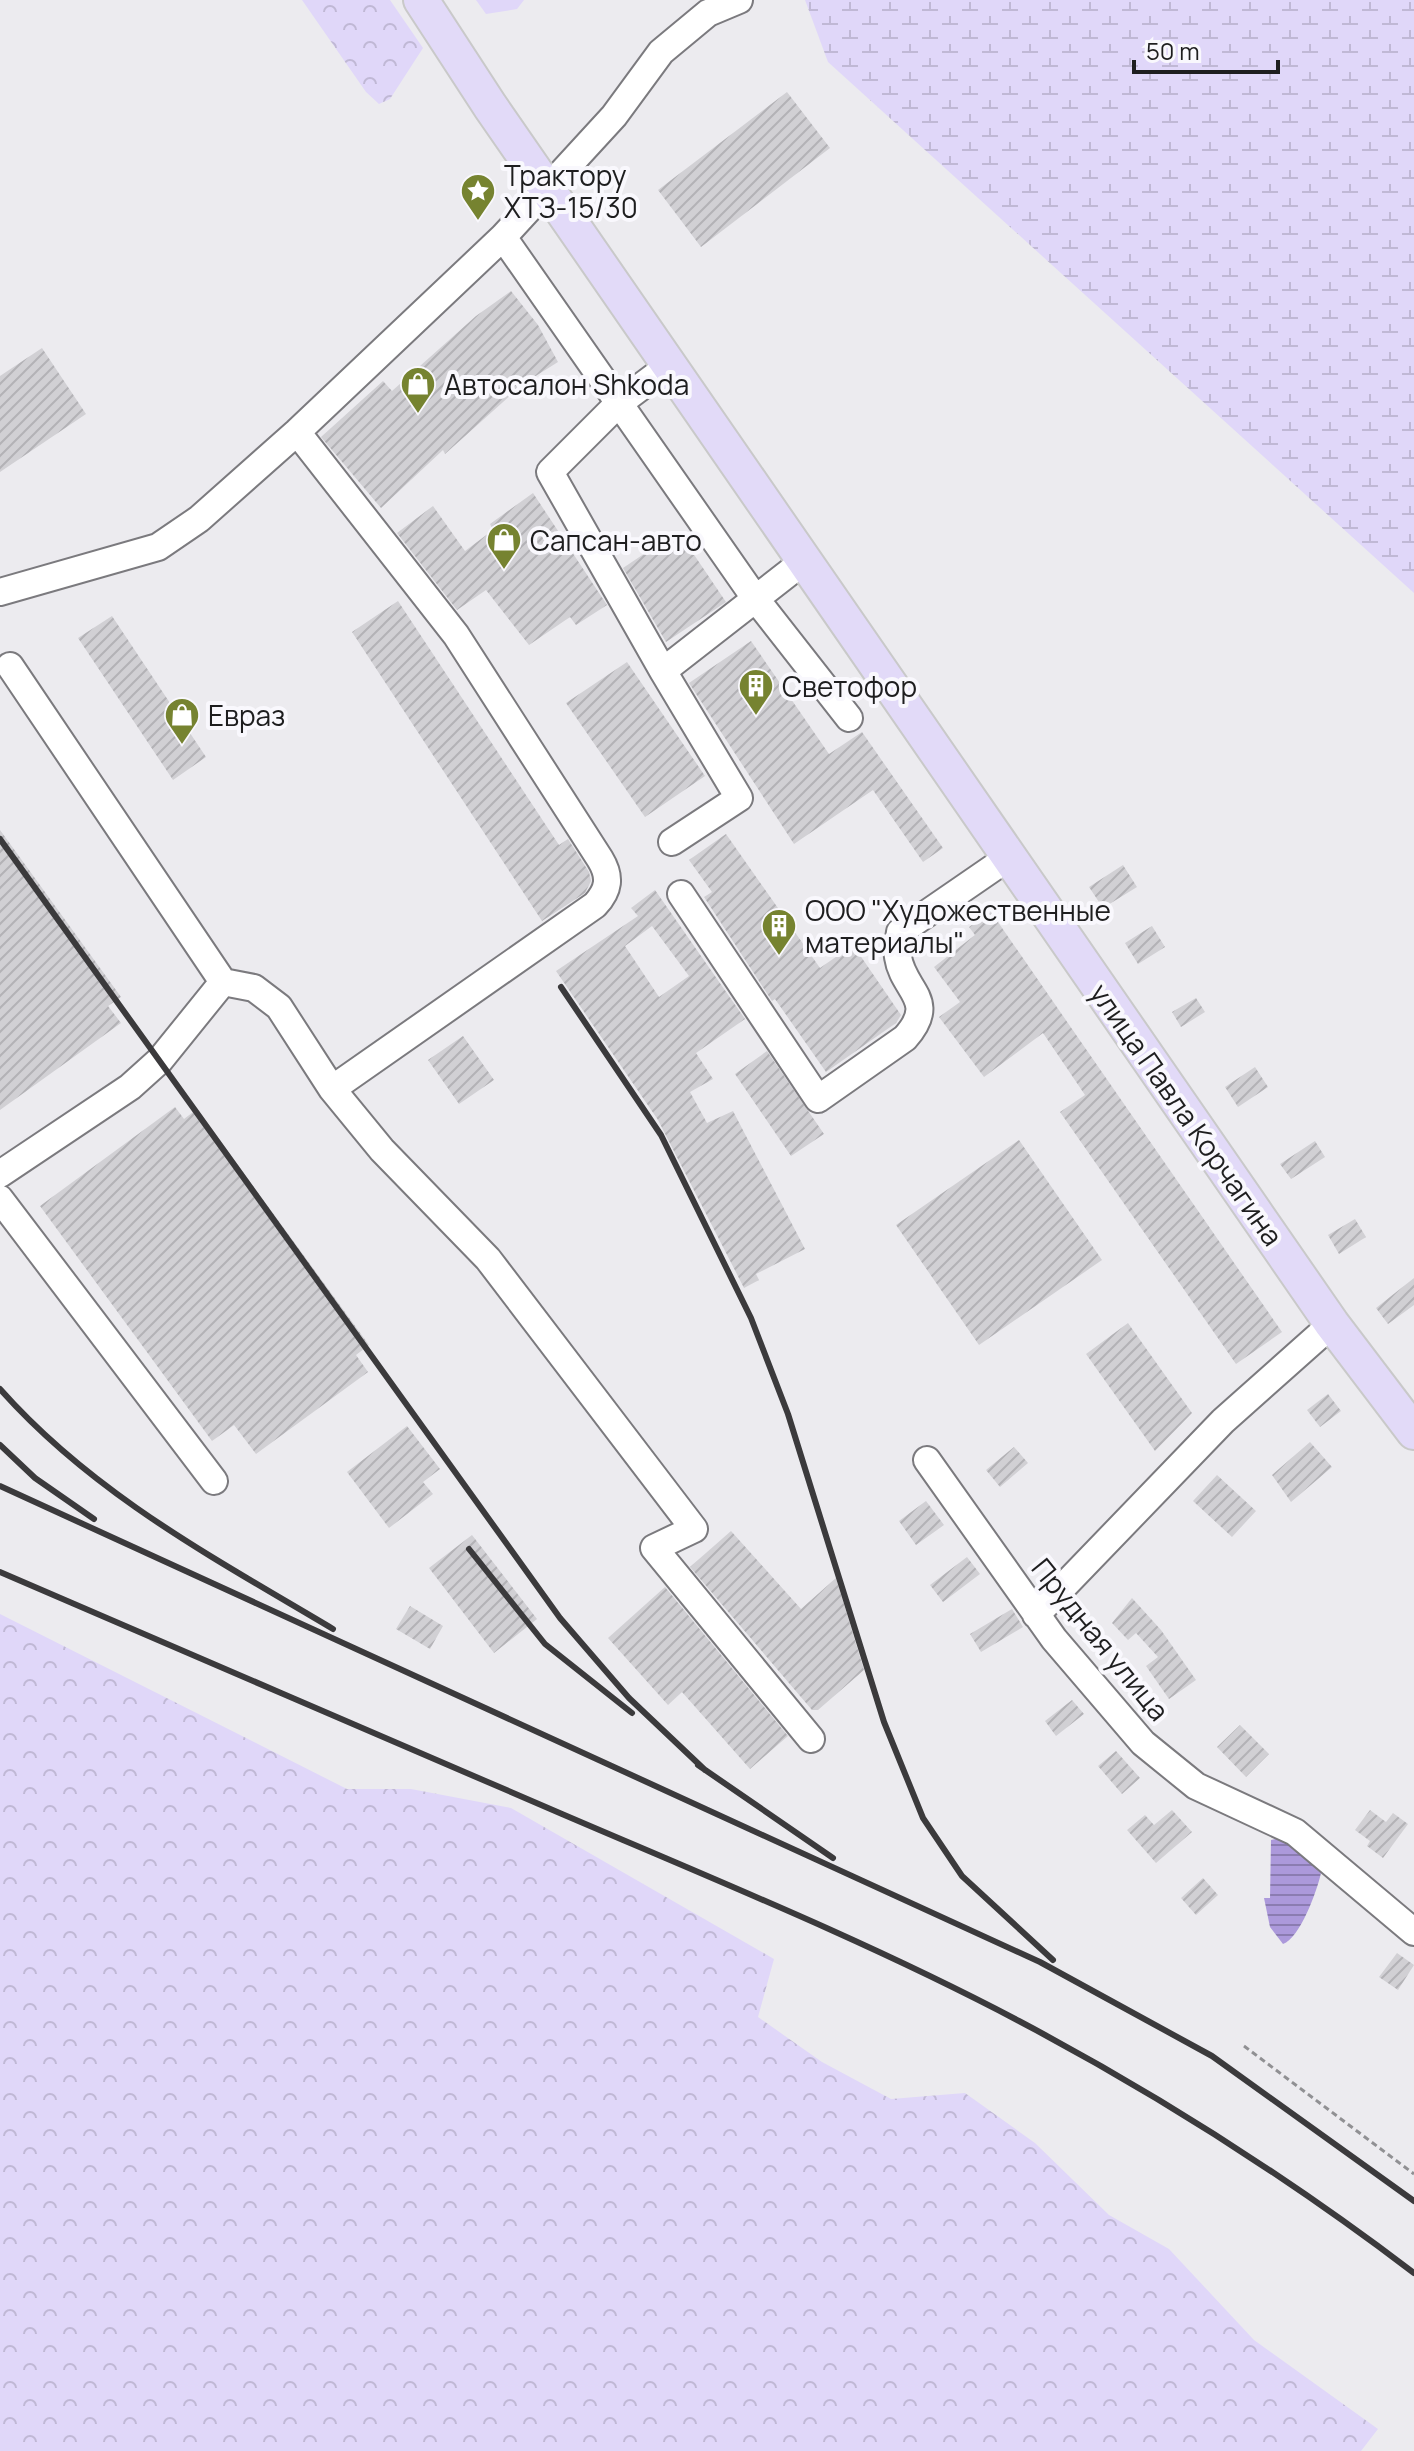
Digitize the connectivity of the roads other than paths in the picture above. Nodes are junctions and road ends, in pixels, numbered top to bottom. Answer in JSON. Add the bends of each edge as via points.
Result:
{"nodes":[{"id":1,"x":421,"y":0,"type":"edge"},
{"id":2,"x":739,"y":0,"type":"edge"},
{"id":3,"x":546,"y":186,"type":"junction"},
{"id":4,"x":503,"y":237,"type":"junction"},
{"id":5,"x":670,"y":365,"type":"junction"},
{"id":6,"x":618,"y":404,"type":"junction"},
{"id":7,"x":297,"y":432,"type":"junction"},
{"id":8,"x":804,"y":561,"type":"junction"},
{"id":9,"x":0,"y":592,"type":"edge"},
{"id":10,"x":755,"y":598,"type":"junction"},
{"id":11,"x":3,"y":662,"type":"edge"},
{"id":12,"x":663,"y":671,"type":"junction"},
{"id":13,"x":849,"y":718,"type":"dead end"},
{"id":14,"x":672,"y":842,"type":"dead end"},
{"id":15,"x":1009,"y":857,"type":"junction"},
{"id":16,"x":681,"y":894,"type":"dead end"},
{"id":17,"x":223,"y":982,"type":"junction"},
{"id":18,"x":332,"y":1089,"type":"junction"},
{"id":19,"x":0,"y":1174,"type":"edge"},
{"id":20,"x":0,"y":1199,"type":"edge"},
{"id":21,"x":1332,"y":1324,"type":"junction"},
{"id":22,"x":1414,"y":1432,"type":"edge"},
{"id":23,"x":927,"y":1460,"type":"dead end"},
{"id":24,"x":214,"y":1481,"type":"dead end"},
{"id":25,"x":1036,"y":1615,"type":"junction"},
{"id":26,"x":811,"y":1739,"type":"dead end"},
{"id":27,"x":1414,"y":1932,"type":"edge"}],
"edges":[{"from":1,"to":3,"type":"main road","name":"улица Павла Корчагина"},
{"from":2,"to":3,"type":"street","via":[[708,13],[661,52],[614,116]]},
{"from":3,"to":4,"type":"street"},
{"from":3,"to":5,"type":"main road","name":"улица Павла Корчагина"},
{"from":4,"to":6,"type":"street"},
{"from":4,"to":7,"type":"street"},
{"from":5,"to":6,"type":"street"},
{"from":5,"to":8,"type":"main road","name":"улица Павла Корчагина"},
{"from":6,"to":10,"type":"street"},
{"from":6,"to":12,"type":"street","via":[[550,472]]},
{"from":7,"to":9,"type":"street","via":[[181,534],[158,547]]},
{"from":7,"to":18,"type":"street","via":[[456,635],[600,859],[608,880],[595,905]]},
{"from":8,"to":10,"type":"street"},
{"from":8,"to":15,"type":"main road","name":"улица Павла Корчагина"},
{"from":10,"to":12,"type":"street"},
{"from":10,"to":13,"type":"street"},
{"from":11,"to":17,"type":"street"},
{"from":12,"to":14,"type":"street","via":[[739,798]]},
{"from":15,"to":16,"type":"street","via":[[900,932],[898,959],[919,1005],[916,1025],[818,1099]]},
{"from":15,"to":21,"type":"main road","name":"улица Павла Корчагина"},
{"from":17,"to":18,"type":"street","via":[[254,988],[279,1007]]},
{"from":17,"to":19,"type":"street","via":[[160,1060],[130,1087]]},
{"from":18,"to":26,"type":"street","via":[[382,1150],[488,1259],[694,1529],[654,1548]]},
{"from":20,"to":24,"type":"street"},
{"from":21,"to":22,"type":"main road","name":"улица Павла Корчагина"},
{"from":21,"to":25,"type":"street","via":[[1223,1421]]},
{"from":23,"to":25,"type":"street","name":"Прудная улица"},
{"from":25,"to":27,"type":"street","name":"Прудная улица","via":[[1093,1688],[1168,1767],[1220,1801],[1295,1832]]}]}
